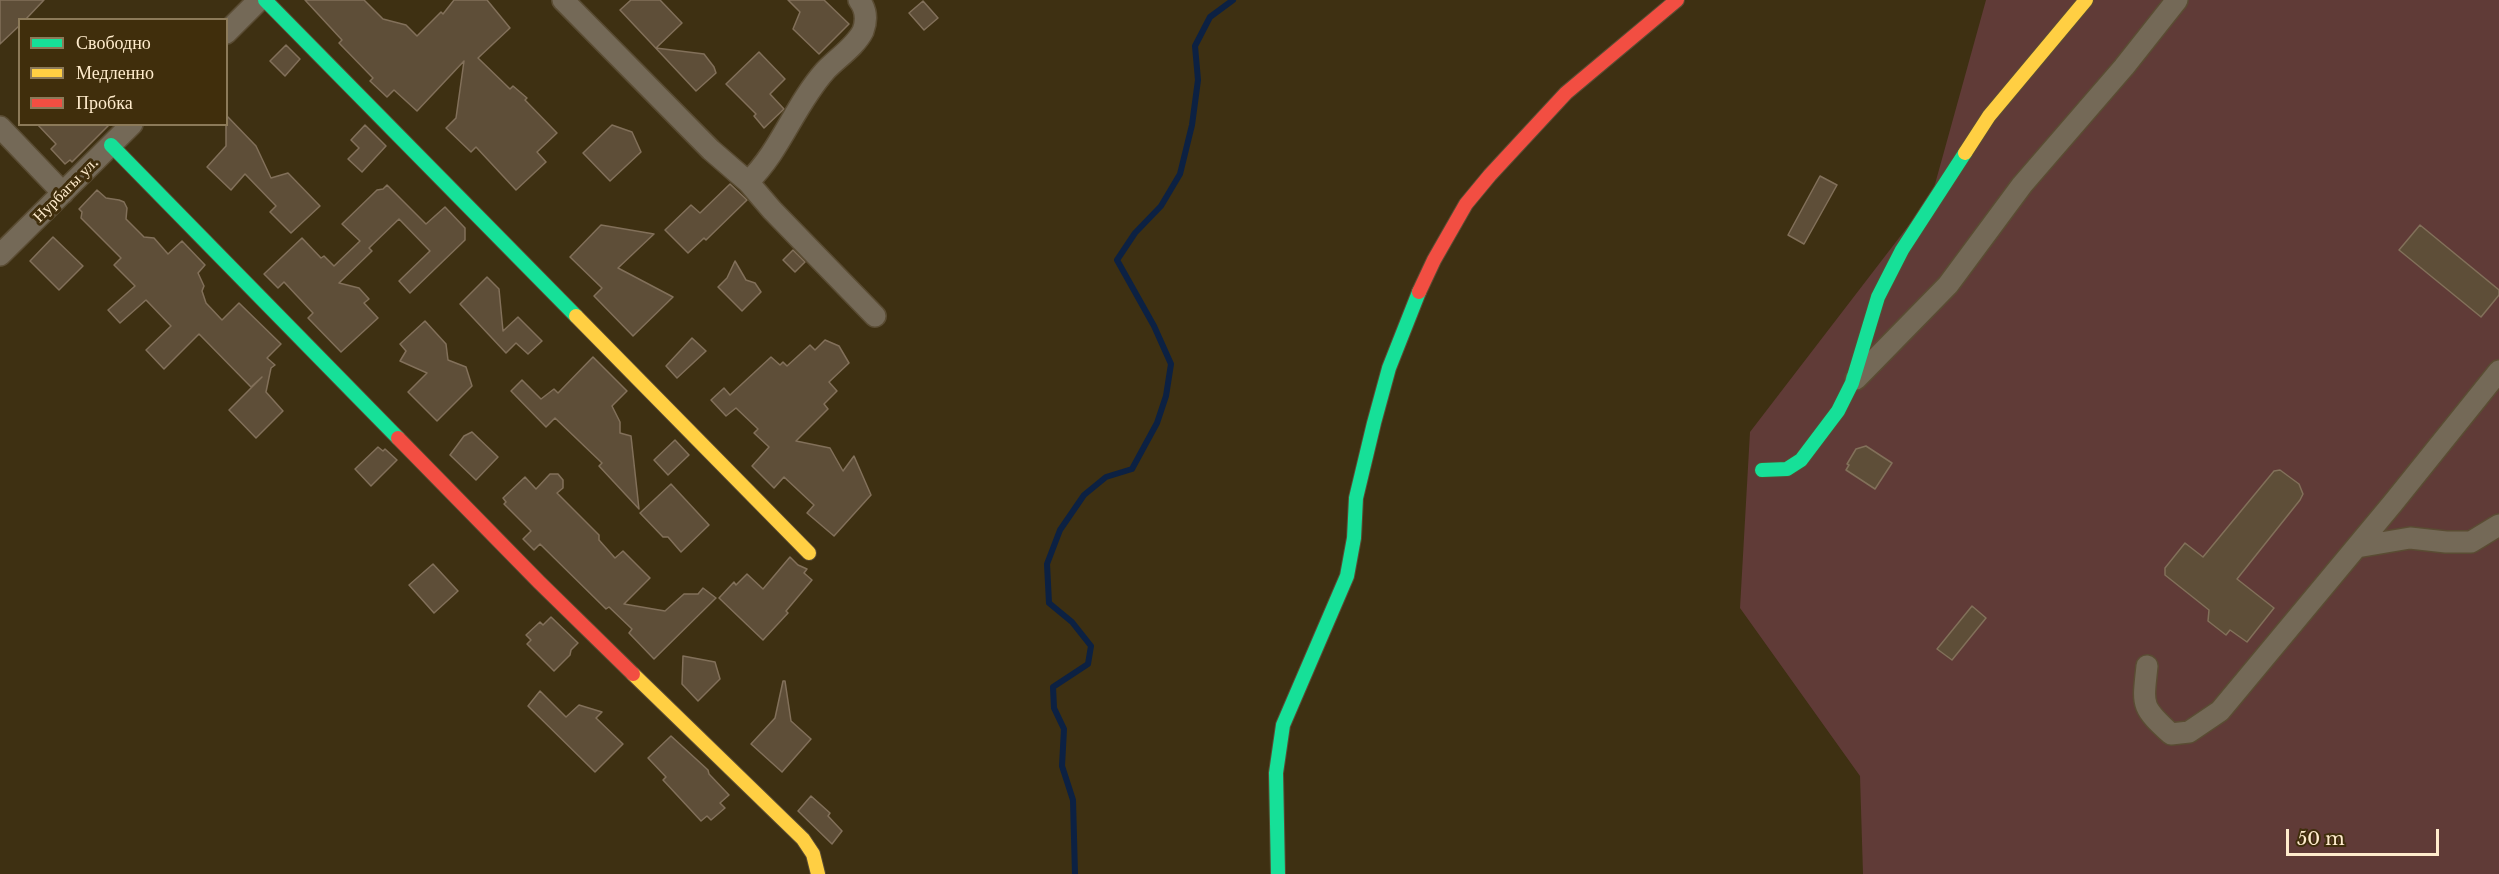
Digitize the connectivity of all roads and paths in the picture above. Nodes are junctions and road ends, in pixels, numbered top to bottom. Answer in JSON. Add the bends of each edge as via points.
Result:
{"nodes":[{"id":1,"x":259,"y":0,"type":"edge"},
{"id":2,"x":265,"y":0,"type":"edge"},
{"id":3,"x":563,"y":0,"type":"edge"},
{"id":4,"x":859,"y":0,"type":"edge"},
{"id":5,"x":1677,"y":0,"type":"edge"},
{"id":6,"x":2086,"y":0,"type":"edge"},
{"id":7,"x":2177,"y":0,"type":"edge"},
{"id":8,"x":228,"y":31,"type":"edge"},
{"id":9,"x":130,"y":126,"type":"edge"},
{"id":10,"x":0,"y":127,"type":"edge"},
{"id":11,"x":111,"y":145,"type":"junction"},
{"id":12,"x":748,"y":182,"type":"junction"},
{"id":13,"x":63,"y":193,"type":"junction"},
{"id":14,"x":0,"y":255,"type":"edge"},
{"id":15,"x":875,"y":316,"type":"dead end"},
{"id":16,"x":2499,"y":370,"type":"edge"},
{"id":17,"x":1852,"y":382,"type":"junction"},
{"id":18,"x":1762,"y":470,"type":"dead end"},
{"id":19,"x":2499,"y":525,"type":"edge"},
{"id":20,"x":2357,"y":547,"type":"junction"},
{"id":21,"x":809,"y":553,"type":"dead end"},
{"id":22,"x":2147,"y":666,"type":"dead end"},
{"id":23,"x":818,"y":874,"type":"edge"},
{"id":24,"x":1278,"y":874,"type":"edge"}],
"edges":[{"from":1,"to":8,"type":"street"},
{"from":2,"to":21,"type":"street"},
{"from":3,"to":12,"type":"street","via":[[711,150]]},
{"from":4,"to":12,"type":"street","via":[[866,16],[860,36],[816,83],[775,151]]},
{"from":5,"to":24,"type":"street","via":[[1566,93],[1490,176],[1467,204],[1416,298],[1389,368],[1374,423],[1356,498],[1347,576],[1283,725],[1276,773]]},
{"from":6,"to":17,"type":"street","via":[[1989,116],[1902,250],[1878,297]]},
{"from":7,"to":17,"type":"street","via":[[2022,185],[1948,285]]},
{"from":9,"to":11,"type":"street","name":"Нурбагы ул."},
{"from":10,"to":13,"type":"street"},
{"from":11,"to":13,"type":"street","name":"Нурбагы ул."},
{"from":11,"to":23,"type":"street","via":[[539,582],[802,839],[813,854]]},
{"from":12,"to":15,"type":"street"},
{"from":13,"to":14,"type":"street","name":"Нурбагы ул."},
{"from":16,"to":20,"type":"street"},
{"from":17,"to":18,"type":"street","via":[[1838,411],[1801,460],[1786,469]]},
{"from":19,"to":20,"type":"street","via":[[2471,542],[2410,537]]},
{"from":20,"to":22,"type":"street","via":[[2220,711],[2199,728],[2170,734],[2154,719],[2143,702]]}]}
